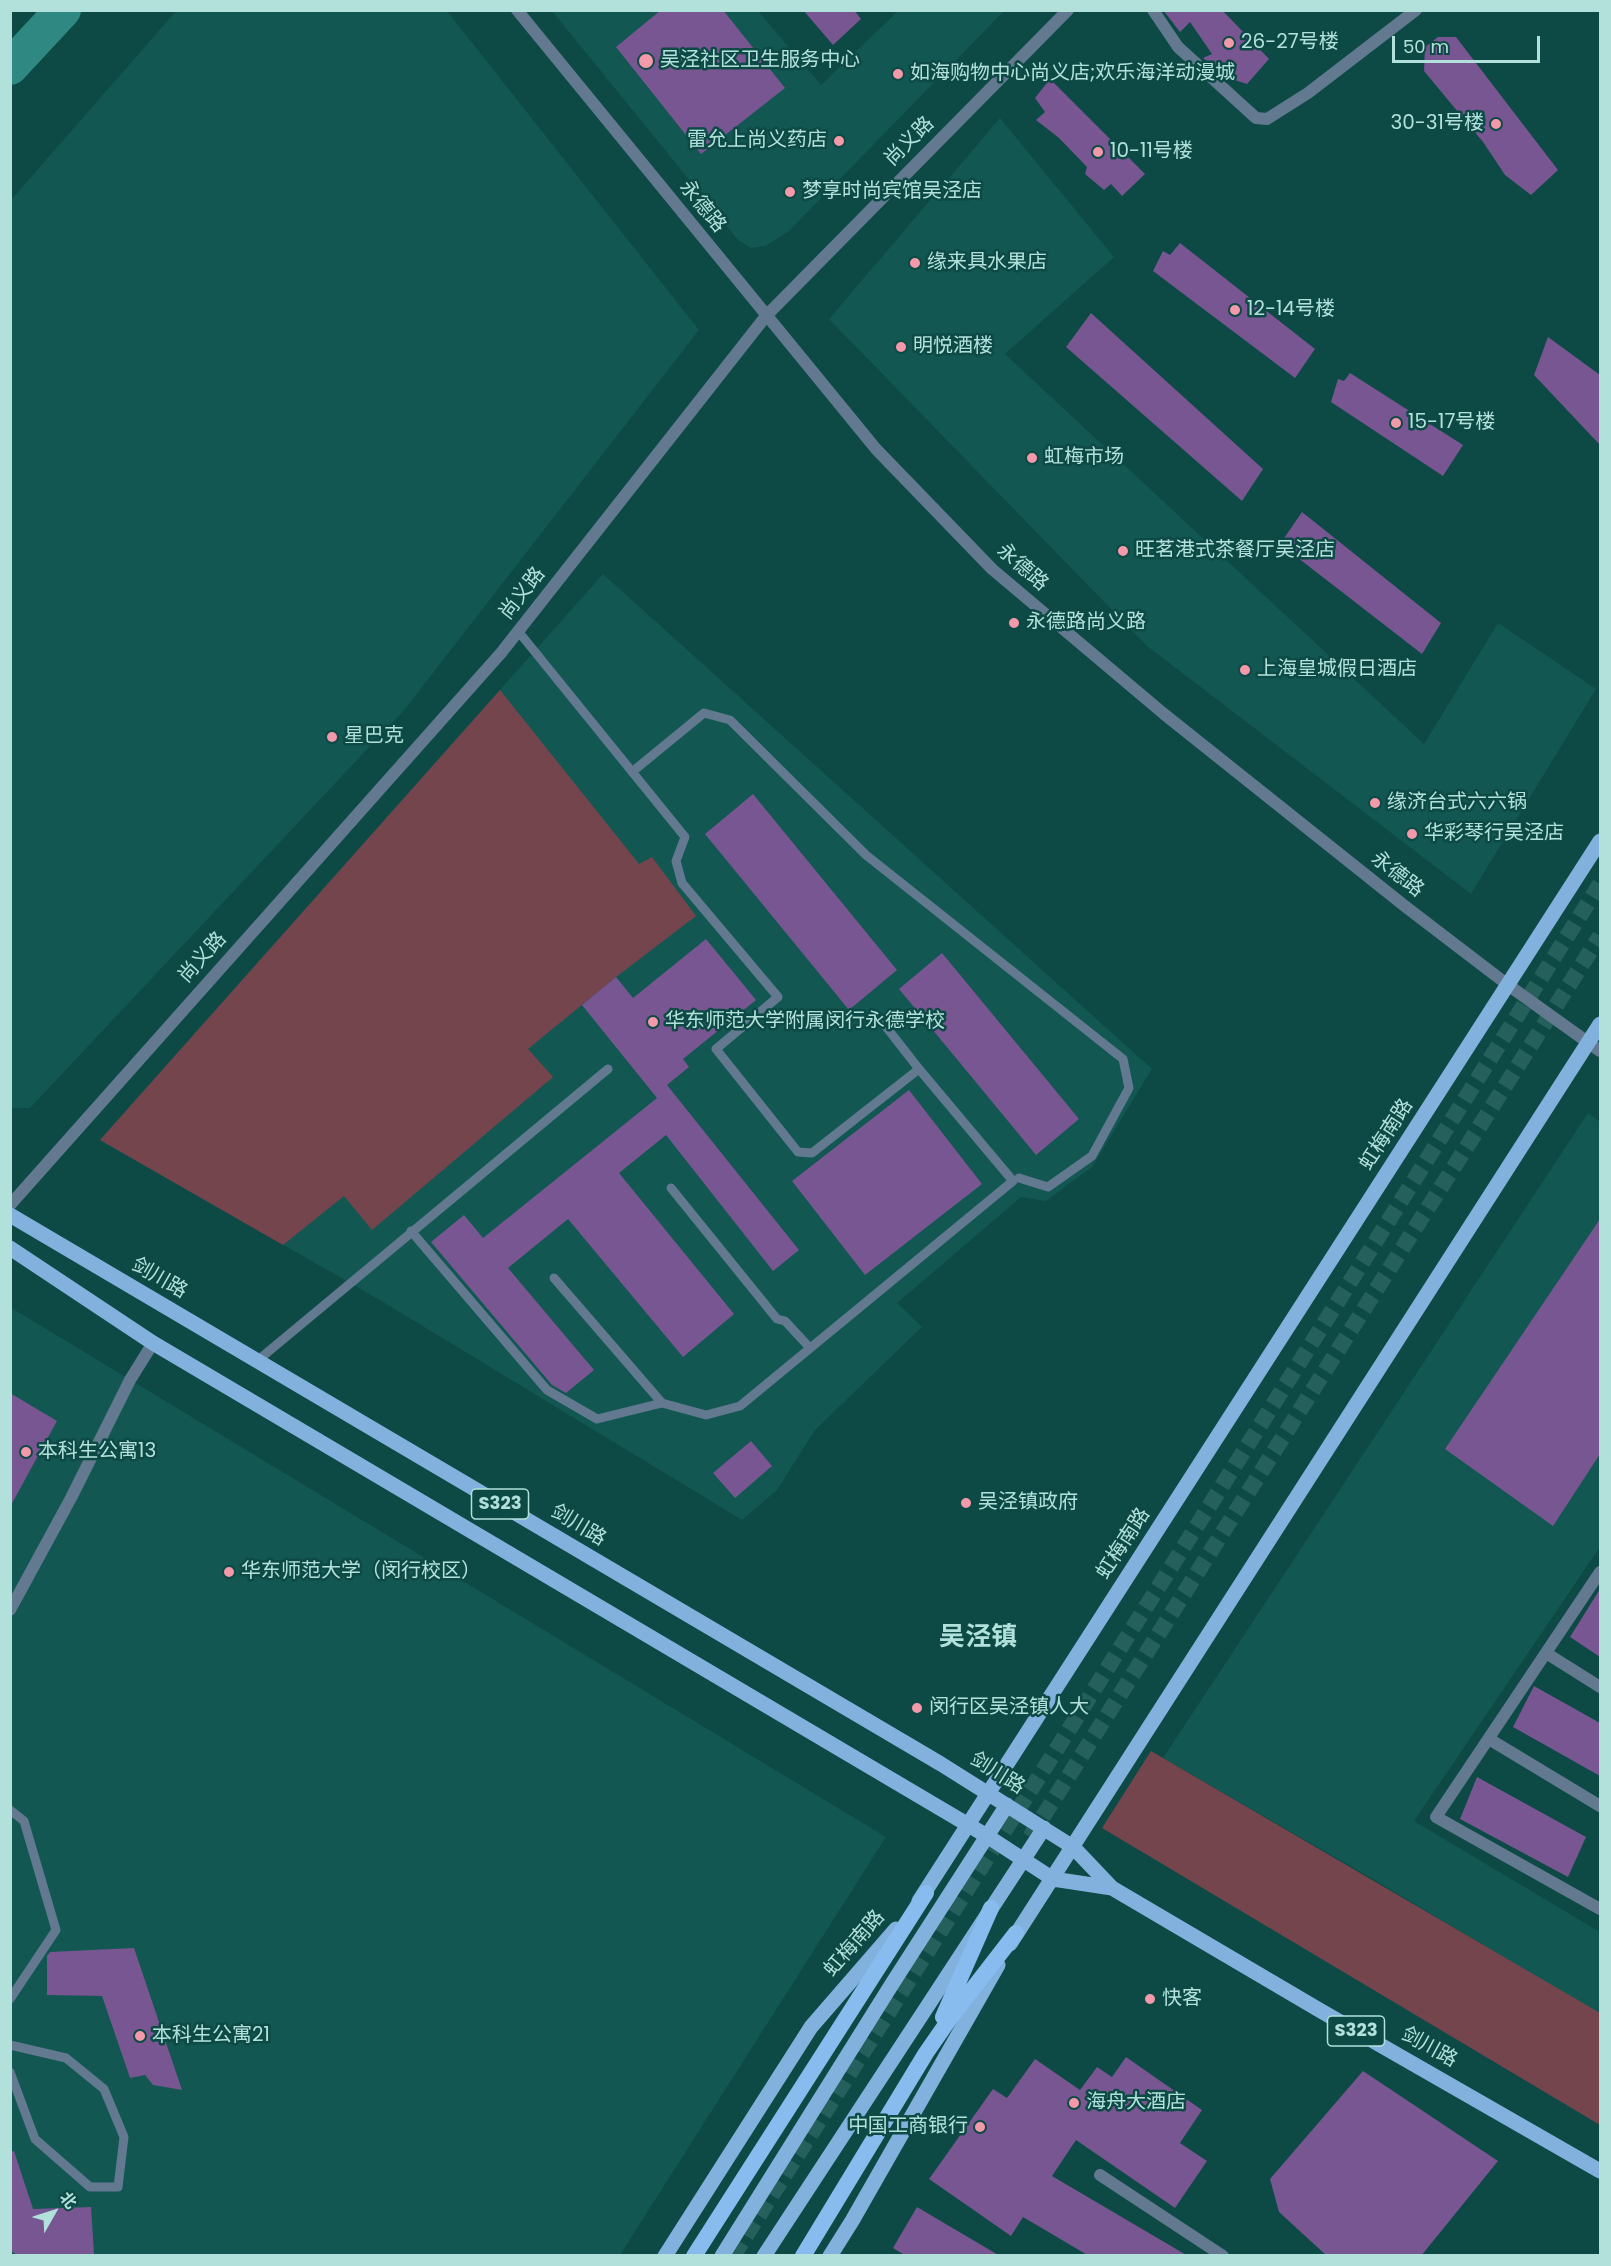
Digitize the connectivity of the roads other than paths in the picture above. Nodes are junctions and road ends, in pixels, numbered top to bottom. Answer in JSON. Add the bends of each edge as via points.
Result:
{"nodes":[{"id":1,"x":517,"y":10,"type":"edge"},
{"id":2,"x":1068,"y":10,"type":"edge"},
{"id":3,"x":1153,"y":10,"type":"edge"},
{"id":4,"x":1416,"y":10,"type":"edge"},
{"id":5,"x":766,"y":316,"type":"junction"},
{"id":6,"x":518,"y":631,"type":"junction"},
{"id":7,"x":632,"y":772,"type":"junction"},
{"id":8,"x":1600,"y":841,"type":"edge"},
{"id":9,"x":1508,"y":985,"type":"junction"},
{"id":10,"x":880,"y":1019,"type":"dead end"},
{"id":11,"x":1600,"y":1024,"type":"edge"},
{"id":12,"x":1595,"y":1046,"type":"edge"},
{"id":13,"x":608,"y":1069,"type":"dead end"},
{"id":14,"x":919,"y":1069,"type":"junction"},
{"id":15,"x":1019,"y":1178,"type":"dead end"},
{"id":16,"x":671,"y":1188,"type":"dead end"},
{"id":17,"x":10,"y":1205,"type":"edge"},
{"id":18,"x":10,"y":1215,"type":"edge"},
{"id":19,"x":411,"y":1231,"type":"junction"},
{"id":20,"x":10,"y":1248,"type":"edge"},
{"id":21,"x":554,"y":1278,"type":"dead end"},
{"id":22,"x":153,"y":1343,"type":"junction"},
{"id":23,"x":810,"y":1348,"type":"junction"},
{"id":24,"x":257,"y":1361,"type":"junction"},
{"id":25,"x":663,"y":1403,"type":"junction"},
{"id":26,"x":1600,"y":1572,"type":"edge"},
{"id":27,"x":10,"y":1611,"type":"edge"},
{"id":28,"x":1546,"y":1653,"type":"junction"},
{"id":29,"x":1600,"y":1687,"type":"edge"},
{"id":30,"x":1489,"y":1739,"type":"junction"},
{"id":31,"x":989,"y":1794,"type":"junction"},
{"id":32,"x":1007,"y":1805,"type":"junction"},
{"id":33,"x":1600,"y":1806,"type":"edge"},
{"id":34,"x":10,"y":1810,"type":"edge"},
{"id":35,"x":968,"y":1826,"type":"junction"},
{"id":36,"x":1044,"y":1828,"type":"junction"},
{"id":37,"x":987,"y":1836,"type":"junction"},
{"id":38,"x":1073,"y":1847,"type":"junction"},
{"id":39,"x":1023,"y":1861,"type":"junction"},
{"id":40,"x":1053,"y":1879,"type":"junction"},
{"id":41,"x":1112,"y":1888,"type":"junction"},
{"id":42,"x":926,"y":1893,"type":"junction"},
{"id":43,"x":991,"y":1908,"type":"junction"},
{"id":44,"x":1600,"y":1909,"type":"edge"},
{"id":45,"x":1016,"y":1933,"type":"junction"},
{"id":46,"x":10,"y":1999,"type":"edge"},
{"id":47,"x":10,"y":2045,"type":"edge"},
{"id":48,"x":926,"y":2053,"type":"junction"},
{"id":49,"x":10,"y":2072,"type":"edge"},
{"id":50,"x":1600,"y":2171,"type":"edge"},
{"id":51,"x":1100,"y":2175,"type":"dead end"},
{"id":52,"x":665,"y":2256,"type":"edge"},
{"id":53,"x":694,"y":2256,"type":"edge"},
{"id":54,"x":722,"y":2256,"type":"edge"},
{"id":55,"x":764,"y":2256,"type":"edge"},
{"id":56,"x":802,"y":2256,"type":"edge"},
{"id":57,"x":830,"y":2256,"type":"edge"},
{"id":58,"x":1223,"y":2256,"type":"edge"}],
"edges":[{"from":1,"to":5,"type":"street","name":"永德路"},
{"from":2,"to":5,"type":"street","name":"尚义路"},
{"from":3,"to":4,"type":"street","via":[[1178,47],[1256,118],[1267,119],[1308,93]]},
{"from":5,"to":6,"type":"street","name":"尚义路"},
{"from":5,"to":9,"type":"street","name":"永德路","via":[[876,448],[992,569],[1164,714]]},
{"from":6,"to":7,"type":"lane"},
{"from":6,"to":17,"type":"street","name":"尚义路"},
{"from":7,"to":14,"type":"lane","via":[[685,837],[676,861],[682,883],[778,997],[716,1049],[798,1152],[812,1153]]},
{"from":7,"to":15,"type":"lane","via":[[705,712],[730,720],[866,855],[1123,1059],[1129,1088],[1092,1156],[1048,1187]]},
{"from":8,"to":9,"type":"main road","name":"虹梅南路"},
{"from":9,"to":12,"type":"street","name":"永德路"},
{"from":9,"to":31,"type":"main road","name":"虹梅南路"},
{"from":10,"to":14,"type":"lane"},
{"from":11,"to":12,"type":"main road"},
{"from":12,"to":38,"type":"main road"},
{"from":13,"to":19,"type":"lane"},
{"from":14,"to":23,"type":"lane","via":[[1013,1181]]},
{"from":16,"to":23,"type":"lane","via":[[777,1319],[785,1320]]},
{"from":18,"to":24,"type":"main road","name":"剑川路","number":"S323"},
{"from":19,"to":24,"type":"lane"},
{"from":19,"to":25,"type":"lane","via":[[547,1390],[597,1419]]},
{"from":20,"to":22,"type":"main road","name":"剑川路"},
{"from":21,"to":25,"type":"lane"},
{"from":22,"to":27,"type":"street"},
{"from":22,"to":35,"type":"main road","name":"剑川路"},
{"from":23,"to":25,"type":"lane","via":[[740,1406],[706,1415]]},
{"from":24,"to":31,"type":"main road","name":"剑川路","number":"S323"},
{"from":26,"to":28,"type":"street"},
{"from":28,"to":29,"type":"street"},
{"from":28,"to":30,"type":"street"},
{"from":30,"to":33,"type":"street"},
{"from":30,"to":44,"type":"street","via":[[1436,1816]]},
{"from":31,"to":32,"type":"main road","name":"剑川路","number":"S323"},
{"from":31,"to":35,"type":"main road","name":"虹梅南路"},
{"from":32,"to":36,"type":"main road","name":"剑川路","number":"S323"},
{"from":32,"to":37,"type":"main road"},
{"from":34,"to":46,"type":"lane","via":[[24,1821],[56,1930]]},
{"from":35,"to":37,"type":"main road","name":"剑川路"},
{"from":35,"to":42,"type":"main road","name":"虹梅南路"},
{"from":36,"to":38,"type":"main road","name":"剑川路","number":"S323"},
{"from":36,"to":39,"type":"main road"},
{"from":37,"to":39,"type":"main road","name":"剑川路"},
{"from":37,"to":54,"type":"main road"},
{"from":38,"to":40,"type":"main road"},
{"from":38,"to":41,"type":"main road","name":"剑川路","number":"S323"},
{"from":39,"to":40,"type":"main road","name":"剑川路"},
{"from":39,"to":43,"type":"main road"},
{"from":40,"to":41,"type":"main road","name":"剑川路"},
{"from":40,"to":45,"type":"main road"},
{"from":41,"to":50,"type":"main road","name":"剑川路","number":"S323"},
{"from":42,"to":52,"type":"main road","name":"虹梅南路","via":[[811,2027]]},
{"from":42,"to":53,"type":"highway"},
{"from":43,"to":48,"type":"highway"},
{"from":43,"to":55,"type":"main road"},
{"from":45,"to":48,"type":"highway"},
{"from":45,"to":57,"type":"main road"},
{"from":47,"to":49,"type":"lane","via":[[66,2058],[104,2089],[124,2138],[118,2187],[90,2187],[35,2139]]},
{"from":48,"to":56,"type":"highway"},
{"from":51,"to":58,"type":"street"}]}
